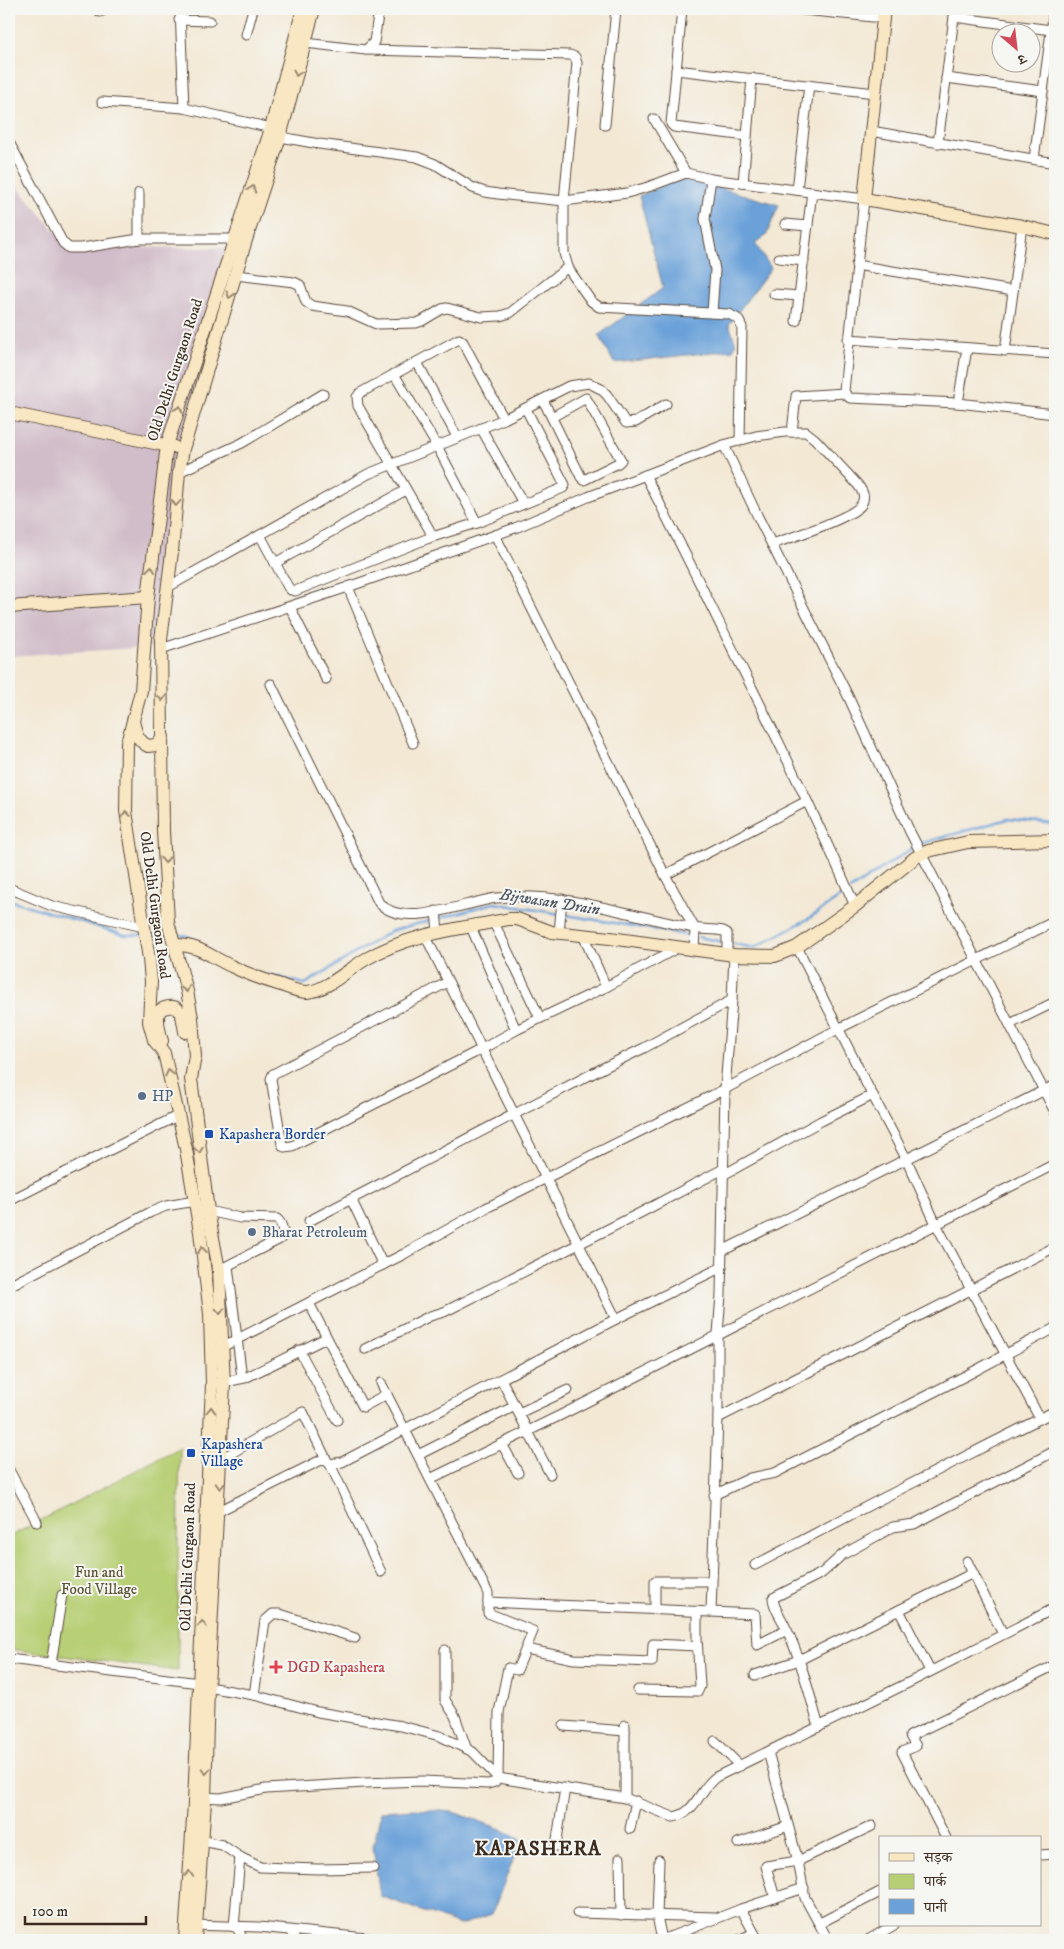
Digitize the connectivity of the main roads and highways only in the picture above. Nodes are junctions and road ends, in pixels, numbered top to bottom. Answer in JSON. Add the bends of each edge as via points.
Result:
{"nodes":[{"id":1,"x":303,"y":9,"type":"edge"},
{"id":2,"x":314,"y":9,"type":"edge"},
{"id":3,"x":884,"y":14,"type":"edge"},
{"id":4,"x":273,"y":133,"type":"junction"},
{"id":5,"x":1055,"y":234,"type":"edge"},
{"id":6,"x":241,"y":240,"type":"junction"},
{"id":7,"x":9,"y":413,"type":"edge"},
{"id":8,"x":166,"y":445,"type":"junction"},
{"id":9,"x":184,"y":449,"type":"junction"},
{"id":10,"x":147,"y":601,"type":"junction"},
{"id":11,"x":9,"y":607,"type":"edge"},
{"id":12,"x":9,"y":613,"type":"edge"},
{"id":13,"x":133,"y":721,"type":"junction"},
{"id":14,"x":163,"y":737,"type":"junction"},
{"id":15,"x":1055,"y":840,"type":"edge"},
{"id":16,"x":173,"y":940,"type":"junction"},
{"id":17,"x":164,"y":1053,"type":"junction"},
{"id":18,"x":191,"y":1079,"type":"junction"},
{"id":19,"x":218,"y":1383,"type":"junction"},
{"id":20,"x":204,"y":1685,"type":"junction"},
{"id":21,"x":200,"y":1797,"type":"junction"},
{"id":22,"x":191,"y":1925,"type":"junction"},
{"id":23,"x":185,"y":1940,"type":"edge"},
{"id":24,"x":195,"y":1940,"type":"edge"}],
"edges":[{"from":1,"to":4,"type":"main road","name":"Old Delhi Gurgaon Road"},
{"from":2,"to":4,"type":"main road","name":"Old Delhi Gurgaon Road","one_way":true},
{"from":3,"to":5,"type":"main road","via":[[864,200]]},
{"from":4,"to":6,"type":"main road","name":"Old Delhi Gurgaon Road"},
{"from":8,"to":6,"type":"main road","name":"Old Delhi Gurgaon Road","one_way":true},
{"from":6,"to":9,"type":"main road","name":"Old Delhi Gurgaon Road","one_way":true,"via":[[236,275]]},
{"from":7,"to":8,"type":"main road"},
{"from":8,"to":9,"type":"main road"},
{"from":10,"to":8,"type":"main road","name":"Old Delhi Gurgaon Road","one_way":true},
{"from":9,"to":14,"type":"main road","name":"Old Delhi Gurgaon Road","one_way":true,"via":[[161,649]]},
{"from":10,"to":11,"type":"main road"},
{"from":10,"to":12,"type":"main road"},
{"from":10,"to":13,"type":"main road","name":"Old Delhi Gurgaon Road","via":[[141,691]]},
{"from":13,"to":14,"type":"main road","via":[[136,735],[148,746],[156,745]]},
{"from":17,"to":13,"type":"main road","name":"Old Delhi Gurgaon Road","one_way":true,"via":[[154,1040],[149,1022],[151,981],[126,811],[127,743]]},
{"from":14,"to":16,"type":"main road","name":"Old Delhi Gurgaon Road","one_way":true,"via":[[168,922]]},
{"from":15,"to":16,"type":"main road","via":[[968,842],[920,851],[855,906],[797,947],[775,956],[677,948],[546,930],[509,919],[471,927],[438,929],[389,947],[307,992],[264,980],[194,946]]},
{"from":16,"to":18,"type":"main road","name":"Old Delhi Gurgaon Road","one_way":true,"via":[[192,1018],[196,1056]]},
{"from":17,"to":18,"type":"main road","via":[[159,1013],[171,1006],[179,1009],[183,1017]]},
{"from":19,"to":17,"type":"main road","name":"Old Delhi Gurgaon Road","one_way":true,"via":[[195,1201]]},
{"from":18,"to":19,"type":"main road","name":"Old Delhi Gurgaon Road","one_way":true,"via":[[208,1211],[223,1268]]},
{"from":20,"to":19,"type":"main road","name":"Old Delhi Gurgaon Road","one_way":true},
{"from":19,"to":20,"type":"main road","name":"Old Delhi Gurgaon Road","one_way":true,"via":[[219,1511]]},
{"from":20,"to":21,"type":"main road","name":"Old Delhi Gurgaon Road"},
{"from":22,"to":21,"type":"main road","name":"Old Delhi Gurgaon Road","one_way":true},
{"from":21,"to":22,"type":"main road","name":"Old Delhi Gurgaon Road","via":[[202,1841]]},
{"from":22,"to":23,"type":"main road","name":"Old Delhi Gurgaon Road"},
{"from":22,"to":24,"type":"main road","name":"Old Delhi Gurgaon Road"}]}
